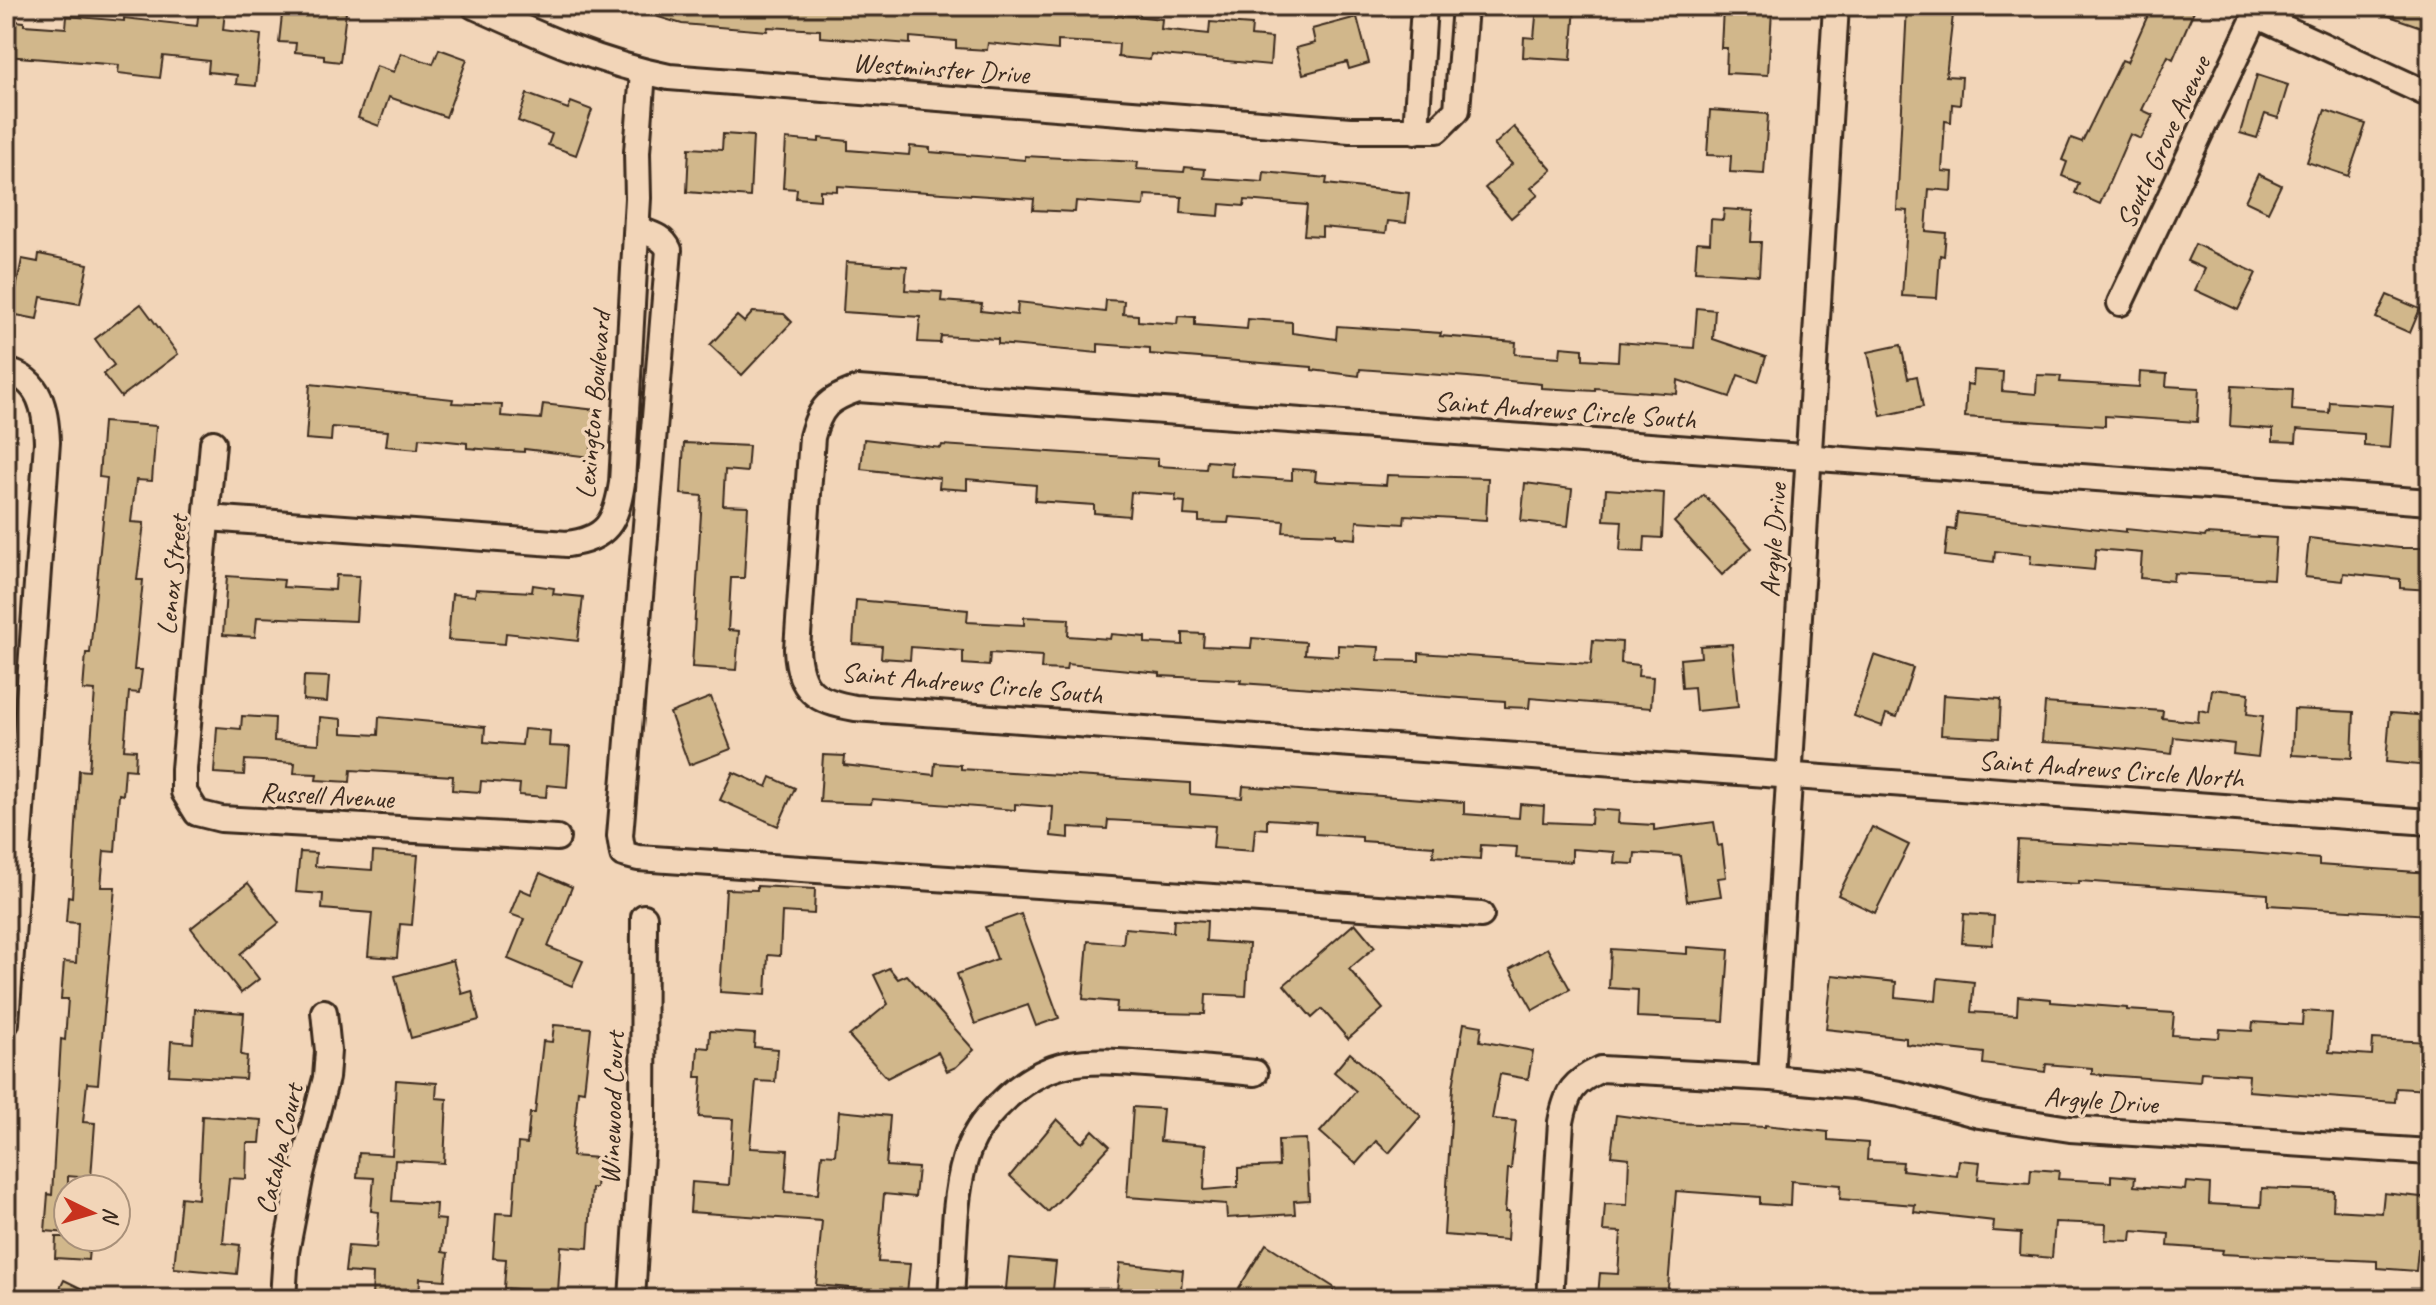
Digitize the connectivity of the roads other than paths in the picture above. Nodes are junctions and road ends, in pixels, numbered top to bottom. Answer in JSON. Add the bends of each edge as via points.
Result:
{"nodes":[{"id":1,"x":474,"y":6,"type":"edge"},
{"id":2,"x":1424,"y":6,"type":"edge"},
{"id":3,"x":1465,"y":6,"type":"edge"},
{"id":4,"x":1836,"y":6,"type":"edge"},
{"id":5,"x":2258,"y":10,"type":"edge"},
{"id":6,"x":643,"y":72,"type":"junction"},
{"id":7,"x":2430,"y":95,"type":"edge"},
{"id":8,"x":1416,"y":131,"type":"junction"},
{"id":9,"x":637,"y":229,"type":"junction"},
{"id":10,"x":2120,"y":303,"type":"dead end"},
{"id":11,"x":14,"y":374,"type":"edge"},
{"id":12,"x":213,"y":443,"type":"dead end"},
{"id":13,"x":1808,"y":458,"type":"junction"},
{"id":14,"x":2430,"y":502,"type":"edge"},
{"id":15,"x":208,"y":518,"type":"junction"},
{"id":16,"x":189,"y":713,"type":"joint"},
{"id":17,"x":1788,"y":776,"type":"junction"},
{"id":18,"x":2430,"y":822,"type":"edge"},
{"id":19,"x":557,"y":838,"type":"dead end"},
{"id":20,"x":1481,"y":915,"type":"dead end"},
{"id":21,"x":644,"y":917,"type":"dead end"},
{"id":22,"x":324,"y":1012,"type":"dead end"},
{"id":23,"x":6,"y":1023,"type":"edge"},
{"id":24,"x":1255,"y":1073,"type":"dead end"},
{"id":25,"x":1771,"y":1078,"type":"junction"},
{"id":26,"x":2430,"y":1152,"type":"edge"},
{"id":27,"x":283,"y":1299,"type":"edge"},
{"id":28,"x":632,"y":1299,"type":"edge"},
{"id":29,"x":951,"y":1299,"type":"edge"},
{"id":30,"x":1550,"y":1299,"type":"edge"}],
"edges":[{"from":1,"to":6,"type":"street","name":"Westminster Drive","via":[[567,48]]},
{"from":2,"to":8,"type":"street"},
{"from":3,"to":8,"type":"street","via":[[1457,110],[1437,130]]},
{"from":4,"to":13,"type":"street","name":"Argyle Drive"},
{"from":5,"to":7,"type":"street"},
{"from":5,"to":10,"type":"street","name":"South Grove Avenue"},
{"from":6,"to":8,"type":"street","name":"Westminster Drive","via":[[695,81]]},
{"from":6,"to":9,"type":"street","name":"Lexington Boulevard"},
{"from":9,"to":15,"type":"street","name":"Lexington Boulevard","via":[[618,506],[609,526],[589,541],[542,544]]},
{"from":9,"to":20,"type":"street","via":[[656,236],[669,250],[620,836],[623,854]]},
{"from":11,"to":23,"type":"street","via":[[38,392],[47,442]]},
{"from":12,"to":15,"type":"street","name":"Lenox Street"},
{"from":13,"to":14,"type":"street"},
{"from":13,"to":17,"type":"street","name":"Argyle Drive"},
{"from":13,"to":17,"type":"street","name":"Saint Andrews Circle South","via":[[858,389],[835,397],[818,414],[812,437],[797,649],[798,672],[810,692],[831,704],[855,708]]},
{"from":15,"to":16,"type":"street","name":"Lenox Street"},
{"from":16,"to":19,"type":"street","name":"Russell Avenue","via":[[184,792],[197,813],[221,819]]},
{"from":17,"to":18,"type":"street","name":"Saint Andrews Circle North"},
{"from":17,"to":25,"type":"street","name":"Argyle Drive"},
{"from":21,"to":28,"type":"street","name":"Winewood Court","via":[[643,1123]]},
{"from":22,"to":27,"type":"street","name":"Catalpa Court","via":[[326,1078],[301,1174]]},
{"from":24,"to":29,"type":"street","via":[[1094,1060],[1061,1066],[1026,1081],[990,1114],[965,1158]]},
{"from":25,"to":26,"type":"street","name":"Argyle Drive","via":[[1900,1094],[2039,1125]]},
{"from":25,"to":30,"type":"street","name":"Argyle Drive","via":[[1626,1068],[1601,1069],[1580,1079],[1566,1098],[1561,1122]]}]}
